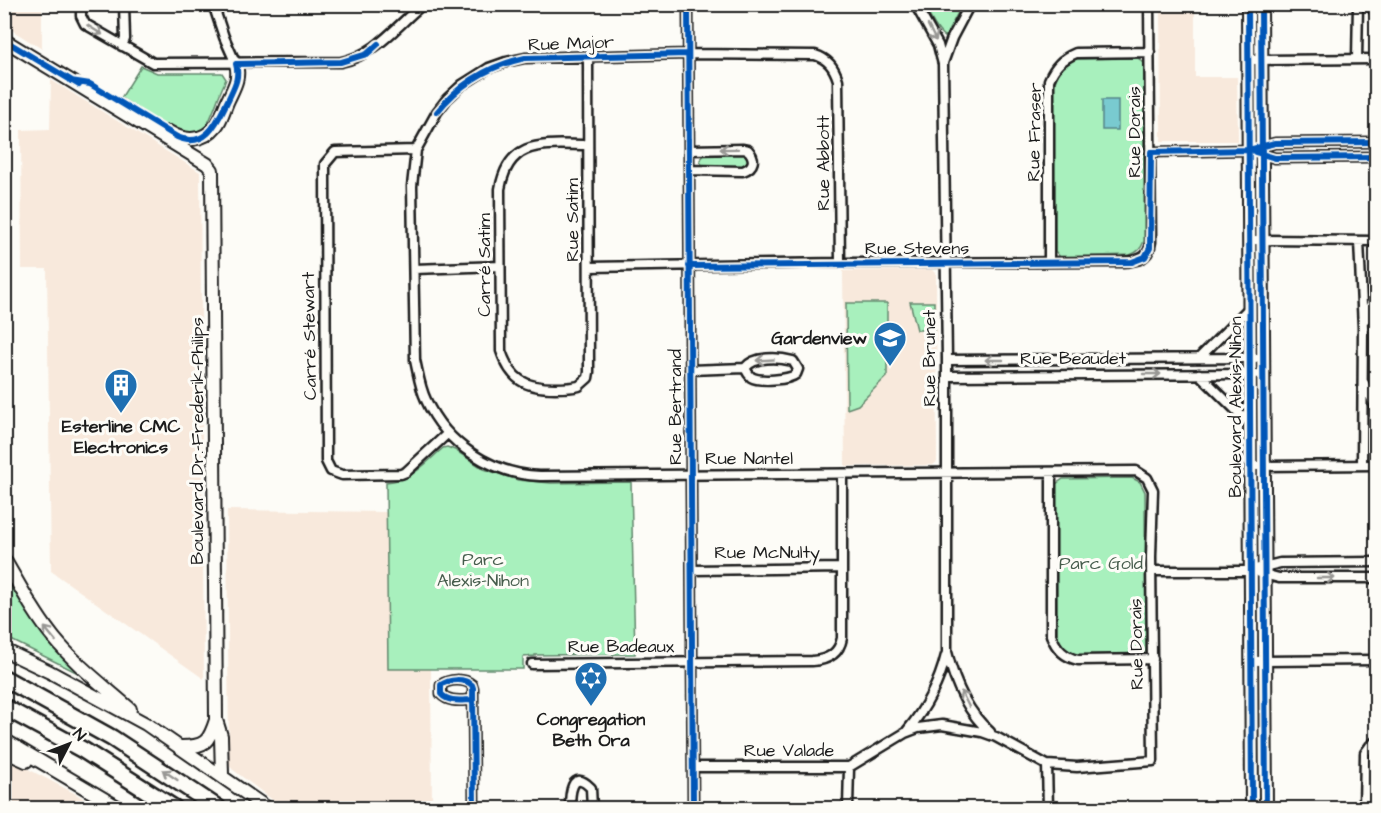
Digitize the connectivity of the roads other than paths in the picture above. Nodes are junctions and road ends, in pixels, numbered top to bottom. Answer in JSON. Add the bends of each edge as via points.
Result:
{"nodes":[{"id":1,"x":81,"y":4,"type":"edge"},
{"id":2,"x":124,"y":4,"type":"edge"},
{"id":3,"x":213,"y":4,"type":"edge"},
{"id":4,"x":423,"y":4,"type":"edge"},
{"id":5,"x":688,"y":4,"type":"edge"},
{"id":6,"x":915,"y":4,"type":"edge"},
{"id":7,"x":970,"y":4,"type":"edge"},
{"id":8,"x":1149,"y":4,"type":"edge"},
{"id":9,"x":1248,"y":4,"type":"edge"},
{"id":10,"x":1261,"y":4,"type":"edge"},
{"id":11,"x":1358,"y":4,"type":"edge"},
{"id":12,"x":1370,"y":4,"type":"edge"},
{"id":13,"x":1377,"y":14,"type":"edge"},
{"id":14,"x":4,"y":40,"type":"edge"},
{"id":15,"x":122,"y":46,"type":"junction"},
{"id":16,"x":1150,"y":52,"type":"junction"},
{"id":17,"x":688,"y":54,"type":"junction"},
{"id":18,"x":588,"y":57,"type":"junction"},
{"id":19,"x":1357,"y":59,"type":"junction"},
{"id":20,"x":1377,"y":59,"type":"edge"},
{"id":21,"x":1255,"y":60,"type":"junction"},
{"id":22,"x":236,"y":64,"type":"junction"},
{"id":23,"x":830,"y":64,"type":"joint"},
{"id":24,"x":943,"y":64,"type":"junction"},
{"id":25,"x":71,"y":81,"type":"junction"},
{"id":26,"x":1377,"y":142,"type":"edge"},
{"id":27,"x":588,"y":145,"type":"junction"},
{"id":28,"x":416,"y":150,"type":"junction"},
{"id":29,"x":689,"y":150,"type":"junction"},
{"id":30,"x":1249,"y":150,"type":"junction"},
{"id":31,"x":1262,"y":150,"type":"junction"},
{"id":32,"x":1150,"y":152,"type":"junction"},
{"id":33,"x":1377,"y":157,"type":"edge"},
{"id":34,"x":689,"y":170,"type":"junction"},
{"id":35,"x":1256,"y":240,"type":"junction"},
{"id":36,"x":1359,"y":241,"type":"junction"},
{"id":37,"x":1377,"y":241,"type":"edge"},
{"id":38,"x":1145,"y":257,"type":"joint"},
{"id":39,"x":1049,"y":262,"type":"junction"},
{"id":40,"x":840,"y":263,"type":"junction"},
{"id":41,"x":944,"y":263,"type":"junction"},
{"id":42,"x":500,"y":266,"type":"junction"},
{"id":43,"x":689,"y":266,"type":"junction"},
{"id":44,"x":589,"y":267,"type":"junction"},
{"id":45,"x":414,"y":269,"type":"junction"},
{"id":46,"x":1377,"y":295,"type":"edge"},
{"id":47,"x":1250,"y":309,"type":"junction"},
{"id":48,"x":1363,"y":328,"type":"junction"},
{"id":49,"x":1199,"y":358,"type":"junction"},
{"id":50,"x":1256,"y":358,"type":"junction"},
{"id":51,"x":947,"y":360,"type":"junction"},
{"id":52,"x":745,"y":368,"type":"junction"},
{"id":53,"x":690,"y":370,"type":"junction"},
{"id":54,"x":1199,"y":374,"type":"junction"},
{"id":55,"x":1250,"y":374,"type":"junction"},
{"id":56,"x":1263,"y":374,"type":"junction"},
{"id":57,"x":947,"y":376,"type":"junction"},
{"id":58,"x":1362,"y":380,"type":"junction"},
{"id":59,"x":585,"y":382,"type":"joint"},
{"id":60,"x":1377,"y":408,"type":"edge"},
{"id":61,"x":1250,"y":424,"type":"junction"},
{"id":62,"x":447,"y":434,"type":"junction"},
{"id":63,"x":1362,"y":465,"type":"junction"},
{"id":64,"x":1377,"y":465,"type":"edge"},
{"id":65,"x":1257,"y":466,"type":"junction"},
{"id":66,"x":1051,"y":472,"type":"junction"},
{"id":67,"x":691,"y":474,"type":"junction"},
{"id":68,"x":842,"y":474,"type":"junction"},
{"id":69,"x":946,"y":474,"type":"junction"},
{"id":70,"x":1153,"y":490,"type":"joint"},
{"id":71,"x":4,"y":559,"type":"edge"},
{"id":72,"x":1377,"y":562,"type":"edge"},
{"id":73,"x":842,"y":568,"type":"junction"},
{"id":74,"x":692,"y":570,"type":"junction"},
{"id":75,"x":1251,"y":570,"type":"junction"},
{"id":76,"x":1151,"y":571,"type":"junction"},
{"id":77,"x":1264,"y":571,"type":"junction"},
{"id":78,"x":1377,"y":578,"type":"edge"},
{"id":79,"x":4,"y":650,"type":"edge"},
{"id":80,"x":947,"y":652,"type":"junction"},
{"id":81,"x":1153,"y":659,"type":"junction"},
{"id":82,"x":1377,"y":660,"type":"edge"},
{"id":83,"x":1252,"y":661,"type":"junction"},
{"id":84,"x":1265,"y":661,"type":"junction"},
{"id":85,"x":692,"y":662,"type":"junction"},
{"id":86,"x":532,"y":664,"type":"dead end"},
{"id":87,"x":4,"y":678,"type":"edge"},
{"id":88,"x":473,"y":700,"type":"dead end"},
{"id":89,"x":4,"y":707,"type":"edge"},
{"id":90,"x":216,"y":720,"type":"junction"},
{"id":91,"x":146,"y":724,"type":"junction"},
{"id":92,"x":905,"y":733,"type":"junction"},
{"id":93,"x":996,"y":737,"type":"junction"},
{"id":94,"x":4,"y":740,"type":"edge"},
{"id":95,"x":1377,"y":741,"type":"edge"},
{"id":96,"x":181,"y":747,"type":"junction"},
{"id":97,"x":4,"y":751,"type":"edge"},
{"id":98,"x":1153,"y":761,"type":"joint"},
{"id":99,"x":1047,"y":765,"type":"junction"},
{"id":100,"x":693,"y":767,"type":"junction"},
{"id":101,"x":849,"y":767,"type":"junction"},
{"id":102,"x":222,"y":775,"type":"junction"},
{"id":103,"x":77,"y":783,"type":"junction"},
{"id":104,"x":119,"y":808,"type":"edge"},
{"id":105,"x":174,"y":808,"type":"edge"},
{"id":106,"x":218,"y":808,"type":"edge"},
{"id":107,"x":267,"y":808,"type":"edge"},
{"id":108,"x":474,"y":808,"type":"edge"},
{"id":109,"x":570,"y":808,"type":"edge"},
{"id":110,"x":592,"y":808,"type":"edge"},
{"id":111,"x":693,"y":808,"type":"edge"},
{"id":112,"x":848,"y":808,"type":"edge"},
{"id":113,"x":1048,"y":808,"type":"edge"},
{"id":114,"x":1252,"y":808,"type":"edge"},
{"id":115,"x":1266,"y":808,"type":"edge"},
{"id":116,"x":1364,"y":808,"type":"edge"}],
"edges":[{"from":1,"to":15,"type":"street","one_way":true,"via":[[85,24]]},
{"from":2,"to":15,"type":"street"},
{"from":3,"to":22,"type":"street"},
{"from":4,"to":22,"type":"street","via":[[367,54],[354,59]]},
{"from":5,"to":17,"type":"street","name":"Rue Bertrand"},
{"from":6,"to":24,"type":"street","name":"Rue Brunet","one_way":true},
{"from":7,"to":24,"type":"street","name":"Rue Brunet"},
{"from":8,"to":16,"type":"street","name":"Rue Dorais"},
{"from":9,"to":21,"type":"street","name":"Boulevard Alexis-Nihon"},
{"from":10,"to":21,"type":"street","name":"Boulevard Alexis-Nihon"},
{"from":11,"to":19,"type":"street"},
{"from":12,"to":13,"type":"street"},
{"from":14,"to":25,"type":"street","name":"Boulevard Dr.-Frederik-Philips"},
{"from":15,"to":22,"type":"street","via":[[153,63]]},
{"from":16,"to":32,"type":"street","name":"Rue Dorais"},
{"from":16,"to":39,"type":"street","name":"Rue Fraser","via":[[1076,53],[1066,57],[1053,71],[1049,80]]},
{"from":17,"to":18,"type":"street","name":"Rue Major"},
{"from":17,"to":23,"type":"street","name":"Rue Major","via":[[814,55]]},
{"from":17,"to":29,"type":"street","name":"Rue Bertrand"},
{"from":18,"to":27,"type":"street","name":"Rue Satim"},
{"from":18,"to":28,"type":"street","name":"Rue Major","via":[[525,58],[489,68],[447,99]]},
{"from":19,"to":20,"type":"street"},
{"from":19,"to":21,"type":"street"},
{"from":21,"to":30,"type":"street","name":"Boulevard Alexis-Nihon"},
{"from":21,"to":31,"type":"street","name":"Boulevard Alexis-Nihon"},
{"from":22,"to":25,"type":"street","name":"Boulevard Dr.-Frederik-Philips","via":[[237,82],[217,124],[203,136],[188,140],[90,84]]},
{"from":23,"to":40,"type":"street","name":"Rue Abbott","via":[[839,88]]},
{"from":24,"to":41,"type":"street","name":"Rue Brunet"},
{"from":25,"to":90,"type":"street","name":"Boulevard Dr.-Frederik-Philips","via":[[212,170]]},
{"from":26,"to":31,"type":"street","via":[[1275,143]]},
{"from":27,"to":42,"type":"street","name":"Carré Satim","via":[[530,147],[509,163],[500,189]]},
{"from":27,"to":44,"type":"street","name":"Rue Satim"},
{"from":28,"to":45,"type":"street","name":"Rue Major","via":[[412,186]]},
{"from":28,"to":62,"type":"street","name":"Carré Stewart","via":[[335,152],[325,164],[326,460],[332,471],[342,475],[401,474]]},
{"from":29,"to":34,"type":"street","name":"Rue Bertrand"},
{"from":34,"to":29,"type":"street","one_way":true,"via":[[743,171],[753,160],[748,150],[743,149]]},
{"from":30,"to":31,"type":"street"},
{"from":30,"to":32,"type":"street"},
{"from":30,"to":35,"type":"street","name":"Boulevard Alexis-Nihon"},
{"from":31,"to":33,"type":"street","via":[[1275,158]]},
{"from":31,"to":35,"type":"street","name":"Boulevard Alexis-Nihon"},
{"from":32,"to":38,"type":"street","name":"Rue Dorais","via":[[1150,248]]},
{"from":34,"to":43,"type":"street","name":"Rue Bertrand"},
{"from":35,"to":36,"type":"street"},
{"from":35,"to":47,"type":"street","name":"Boulevard Alexis-Nihon"},
{"from":35,"to":50,"type":"street","name":"Boulevard Alexis-Nihon"},
{"from":36,"to":37,"type":"street"},
{"from":36,"to":48,"type":"street"},
{"from":38,"to":39,"type":"street","name":"Rue Stevens","via":[[1123,262]]},
{"from":39,"to":41,"type":"street","name":"Rue Stevens"},
{"from":40,"to":41,"type":"street","name":"Rue Stevens"},
{"from":40,"to":43,"type":"street","name":"Rue Stevens"},
{"from":41,"to":51,"type":"street","name":"Rue Brunet"},
{"from":42,"to":45,"type":"street"},
{"from":42,"to":59,"type":"street","name":"Carré Satim","via":[[501,351],[512,374],[542,388],[573,388]]},
{"from":43,"to":44,"type":"street","name":"Rue Stevens"},
{"from":43,"to":53,"type":"street","name":"Rue Bertrand"},
{"from":44,"to":59,"type":"street","name":"Rue Satim","via":[[589,372]]},
{"from":45,"to":62,"type":"street","name":"Rue Nantel","via":[[415,360],[426,401]]},
{"from":46,"to":48,"type":"street"},
{"from":47,"to":49,"type":"street"},
{"from":47,"to":50,"type":"street","name":"Boulevard Alexis-Nihon"},
{"from":48,"to":58,"type":"street"},
{"from":49,"to":50,"type":"street","name":"Rue Beaudet"},
{"from":49,"to":51,"type":"street","name":"Rue Beaudet","one_way":true},
{"from":50,"to":55,"type":"street","name":"Boulevard Alexis-Nihon"},
{"from":50,"to":56,"type":"street","name":"Boulevard Alexis-Nihon"},
{"from":51,"to":57,"type":"street","name":"Rue Brunet"},
{"from":52,"to":52,"type":"street","name":"Rue Bertrand","one_way":true,"via":[[758,379],[789,378],[798,369],[786,359],[757,360]]},
{"from":52,"to":53,"type":"street","name":"Rue Bertrand"},
{"from":53,"to":67,"type":"street","name":"Rue Bertrand"},
{"from":54,"to":55,"type":"street","name":"Rue Beaudet"},
{"from":57,"to":54,"type":"street","name":"Rue Beaudet","one_way":true},
{"from":54,"to":61,"type":"street"},
{"from":55,"to":56,"type":"street","name":"Rue Beaudet"},
{"from":55,"to":61,"type":"street","name":"Boulevard Alexis-Nihon"},
{"from":56,"to":65,"type":"street","name":"Boulevard Alexis-Nihon"},
{"from":57,"to":69,"type":"street","name":"Rue Brunet"},
{"from":58,"to":60,"type":"street"},
{"from":58,"to":63,"type":"street"},
{"from":61,"to":65,"type":"street","name":"Boulevard Alexis-Nihon"},
{"from":62,"to":67,"type":"street","name":"Rue Nantel","via":[[482,460],[529,475]]},
{"from":63,"to":64,"type":"street"},
{"from":63,"to":65,"type":"street"},
{"from":65,"to":75,"type":"street","name":"Boulevard Alexis-Nihon"},
{"from":65,"to":77,"type":"street","name":"Boulevard Alexis-Nihon"},
{"from":66,"to":69,"type":"street","name":"Rue Nantel"},
{"from":66,"to":70,"type":"street","name":"Rue Nantel","via":[[1136,471],[1148,477]]},
{"from":66,"to":81,"type":"street","via":[[1051,635],[1055,644],[1069,658],[1078,660]]},
{"from":67,"to":68,"type":"street","name":"Rue Nantel"},
{"from":67,"to":74,"type":"street","name":"Rue Bertrand"},
{"from":68,"to":69,"type":"street","name":"Rue Nantel"},
{"from":68,"to":73,"type":"street"},
{"from":69,"to":80,"type":"street","name":"Rue Brunet"},
{"from":70,"to":76,"type":"street","name":"Rue Dorais"},
{"from":91,"to":71,"type":"street","one_way":true,"via":[[53,637]]},
{"from":72,"to":77,"type":"street","via":[[1280,563]]},
{"from":73,"to":74,"type":"street","name":"Rue McNulty"},
{"from":73,"to":85,"type":"street","name":"Rue Badeaux","via":[[842,638],[836,652],[820,660]]},
{"from":74,"to":85,"type":"street","name":"Rue Bertrand"},
{"from":75,"to":76,"type":"street"},
{"from":75,"to":77,"type":"street"},
{"from":75,"to":83,"type":"street","name":"Boulevard Alexis-Nihon"},
{"from":76,"to":81,"type":"street","name":"Rue Dorais"},
{"from":77,"to":78,"type":"street","one_way":true,"via":[[1279,578]]},
{"from":77,"to":84,"type":"street","name":"Boulevard Alexis-Nihon"},
{"from":79,"to":91,"type":"street"},
{"from":80,"to":92,"type":"street","name":"Rue Brunet","via":[[930,698]]},
{"from":93,"to":80,"type":"street","name":"Rue Brunet","one_way":true,"via":[[966,702]]},
{"from":81,"to":98,"type":"street","name":"Rue Dorais"},
{"from":82,"to":84,"type":"street"},
{"from":83,"to":84,"type":"street"},
{"from":83,"to":114,"type":"street","name":"Boulevard Alexis-Nihon"},
{"from":84,"to":115,"type":"street","name":"Boulevard Alexis-Nihon"},
{"from":85,"to":86,"type":"street","name":"Rue Badeaux"},
{"from":85,"to":100,"type":"street","name":"Rue Bertrand"},
{"from":106,"to":87,"type":"highway","one_way":true,"via":[[112,738]]},
{"from":88,"to":108,"type":"street"},
{"from":89,"to":105,"type":"highway","via":[[92,755]]},
{"from":90,"to":96,"type":"street","via":[[204,744]]},
{"from":90,"to":102,"type":"street","via":[[221,736]]},
{"from":91,"to":96,"type":"street"},
{"from":92,"to":93,"type":"street","name":"Rue Valade","via":[[942,725]]},
{"from":92,"to":101,"type":"street","name":"Rue Valade"},
{"from":93,"to":99,"type":"street","name":"Rue Valade"},
{"from":94,"to":103,"type":"street"},
{"from":95,"to":116,"type":"street","via":[[1365,753]]},
{"from":96,"to":102,"type":"street"},
{"from":97,"to":103,"type":"street"},
{"from":98,"to":99,"type":"street","name":"Rue Valade","via":[[1077,767]]},
{"from":99,"to":113,"type":"street"},
{"from":100,"to":101,"type":"street","name":"Rue Valade"},
{"from":100,"to":111,"type":"street","name":"Rue Bertrand"},
{"from":101,"to":112,"type":"street"},
{"from":102,"to":107,"type":"street"},
{"from":103,"to":104,"type":"street"},
{"from":109,"to":110,"type":"street","via":[[570,788],[580,782],[591,788]]}]}
